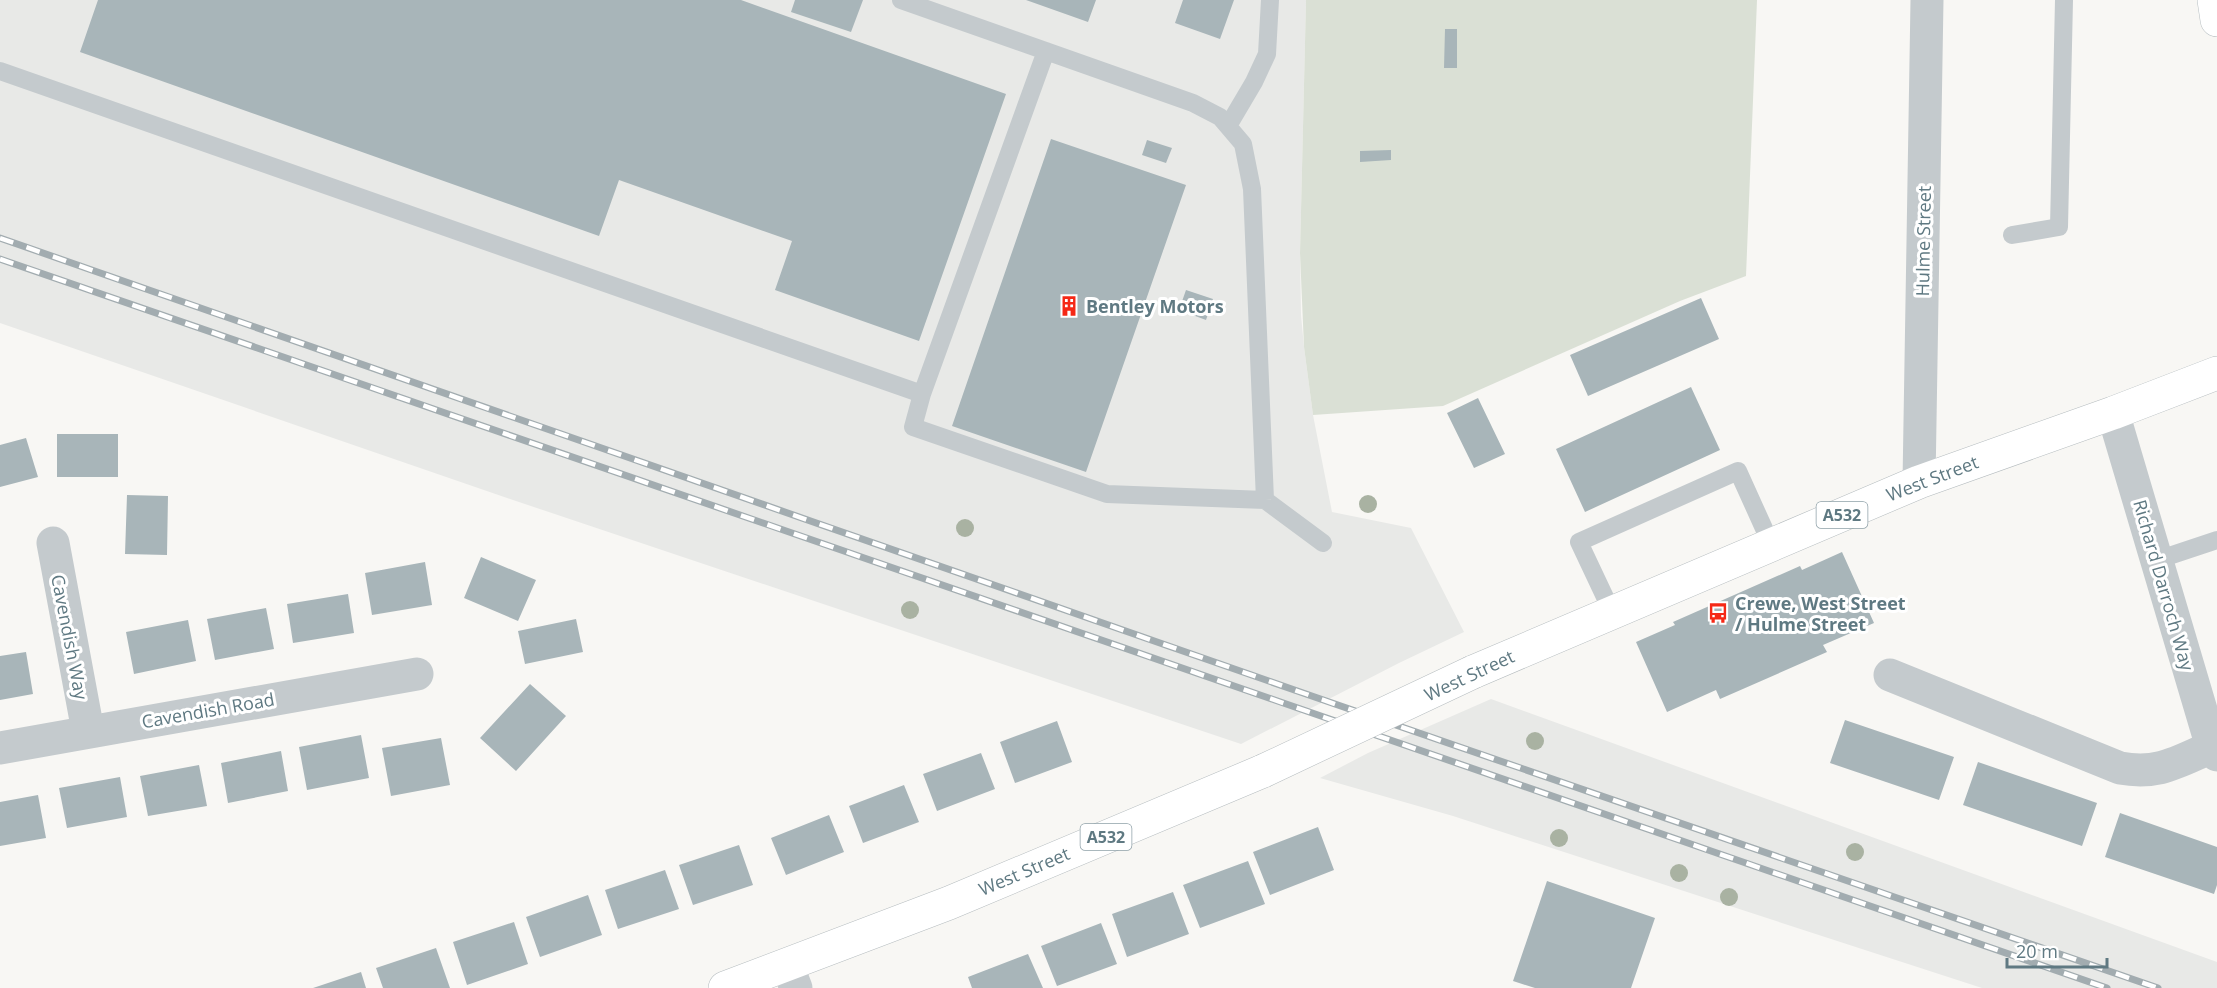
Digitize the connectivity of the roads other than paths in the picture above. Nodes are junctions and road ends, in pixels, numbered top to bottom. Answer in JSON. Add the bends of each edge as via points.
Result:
{"nodes":[{"id":1,"x":901,"y":0,"type":"edge"},
{"id":2,"x":1270,"y":0,"type":"edge"},
{"id":3,"x":1927,"y":0,"type":"edge"},
{"id":4,"x":2064,"y":0,"type":"edge"},
{"id":5,"x":2214,"y":0,"type":"edge"},
{"id":6,"x":2217,"y":20,"type":"edge"},
{"id":7,"x":1046,"y":51,"type":"junction"},
{"id":8,"x":0,"y":70,"type":"edge"},
{"id":9,"x":1228,"y":126,"type":"junction"},
{"id":10,"x":2012,"y":235,"type":"dead end"},
{"id":11,"x":2217,"y":373,"type":"edge"},
{"id":12,"x":922,"y":394,"type":"junction"},
{"id":13,"x":2113,"y":412,"type":"junction"},
{"id":14,"x":1919,"y":482,"type":"junction"},
{"id":15,"x":1265,"y":500,"type":"junction"},
{"id":16,"x":2217,"y":540,"type":"edge"},
{"id":17,"x":53,"y":543,"type":"dead end"},
{"id":18,"x":1323,"y":543,"type":"dead end"},
{"id":19,"x":1772,"y":544,"type":"junction"},
{"id":20,"x":2157,"y":560,"type":"junction"},
{"id":21,"x":1612,"y":612,"type":"junction"},
{"id":22,"x":417,"y":674,"type":"dead end"},
{"id":23,"x":1890,"y":675,"type":"dead end"},
{"id":24,"x":88,"y":731,"type":"junction"},
{"id":25,"x":0,"y":748,"type":"edge"},
{"id":26,"x":2214,"y":751,"type":"edge"},
{"id":27,"x":792,"y":976,"type":"edge"},
{"id":28,"x":725,"y":988,"type":"edge"}],
"edges":[{"from":1,"to":7,"type":"lane"},
{"from":2,"to":9,"type":"lane","via":[[1267,54]]},
{"from":3,"to":14,"type":"street","name":"Hulme Street"},
{"from":4,"to":10,"type":"lane","via":[[2059,227]]},
{"from":5,"to":6,"type":"main road"},
{"from":7,"to":9,"type":"lane","via":[[1193,103],[1220,117]]},
{"from":7,"to":12,"type":"lane"},
{"from":8,"to":12,"type":"lane"},
{"from":9,"to":15,"type":"lane","via":[[1243,144],[1252,189]]},
{"from":11,"to":13,"type":"main road","name":"West Street","number":"A532"},
{"from":12,"to":15,"type":"lane","via":[[913,427],[1107,494]]},
{"from":13,"to":14,"type":"main road","name":"West Street","number":"A532"},
{"from":13,"to":20,"type":"street","name":"Richard Darroch Way"},
{"from":14,"to":19,"type":"main road","name":"West Street","number":"A532"},
{"from":15,"to":18,"type":"lane"},
{"from":16,"to":20,"type":"lane"},
{"from":17,"to":24,"type":"street","name":"Cavendish Way"},
{"from":19,"to":21,"type":"main road","name":"West Street","number":"A532"},
{"from":19,"to":21,"type":"lane","via":[[1738,471],[1579,542]]},
{"from":20,"to":26,"type":"street","name":"Richard Darroch Way"},
{"from":21,"to":27,"type":"main road","name":"West Street","number":"A532","bridge":true,"via":[[1473,672],[1263,771],[949,903]]},
{"from":22,"to":24,"type":"street","name":"Cavendish Road"},
{"from":23,"to":26,"type":"street","via":[[2121,768],[2140,772],[2161,769]]},
{"from":24,"to":25,"type":"street","name":"Cavendish Road"},
{"from":27,"to":28,"type":"main road","name":"West Street","number":"A532"}]}
